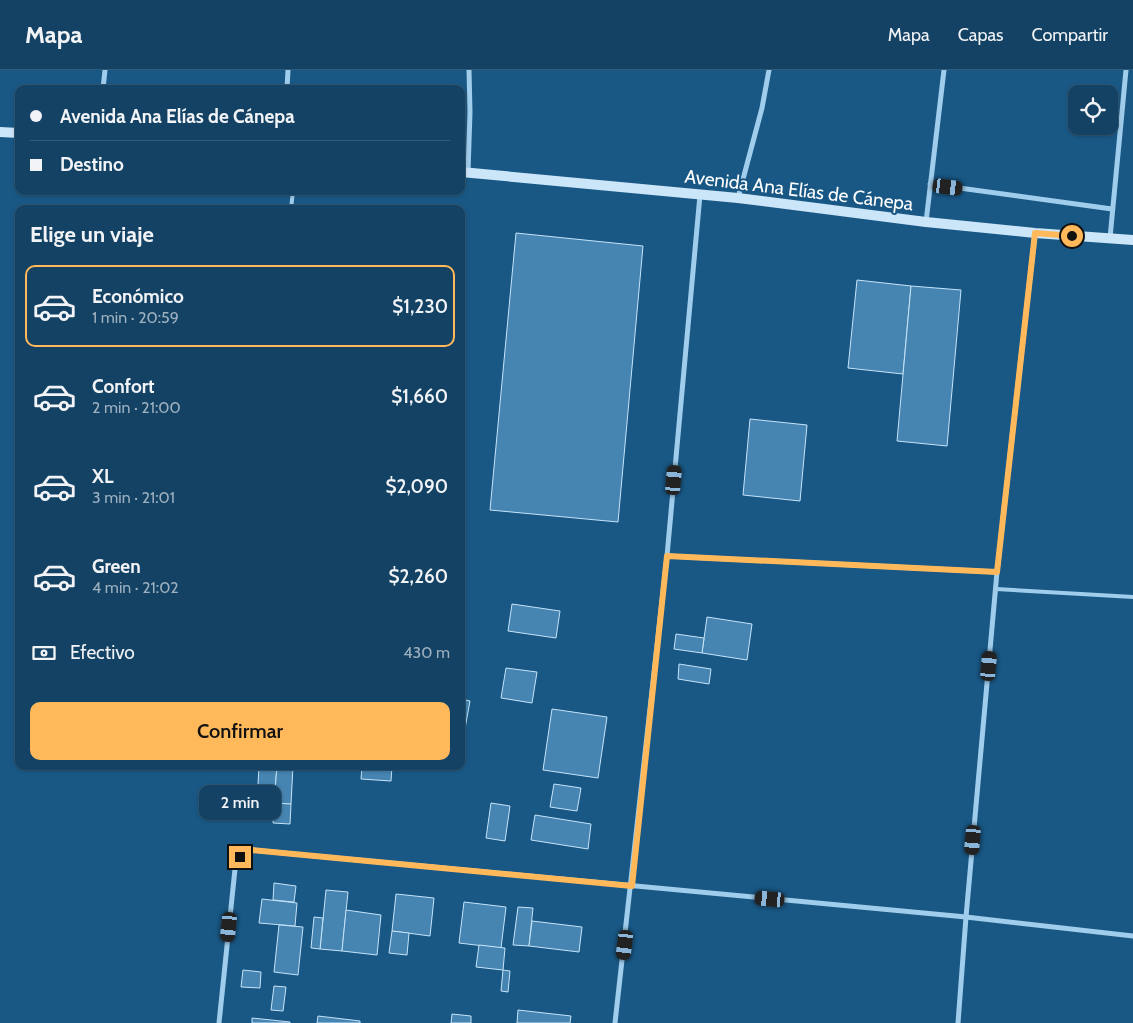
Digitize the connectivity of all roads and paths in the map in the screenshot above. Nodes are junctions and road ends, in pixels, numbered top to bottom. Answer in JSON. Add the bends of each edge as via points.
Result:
{"nodes":[{"id":1,"x":105,"y":70,"type":"edge"},
{"id":2,"x":288,"y":70,"type":"edge"},
{"id":3,"x":469,"y":70,"type":"edge"},
{"id":4,"x":769,"y":70,"type":"edge"},
{"id":5,"x":944,"y":70,"type":"edge"},
{"id":6,"x":1126,"y":70,"type":"edge"},
{"id":7,"x":103,"y":85,"type":"edge"},
{"id":8,"x":287,"y":85,"type":"edge"},
{"id":9,"x":0,"y":132,"type":"edge"},
{"id":10,"x":15,"y":133,"type":"edge"},
{"id":11,"x":465,"y":162,"type":"edge"},
{"id":12,"x":465,"y":172,"type":"edge"},
{"id":13,"x":930,"y":184,"type":"junction"},
{"id":14,"x":700,"y":196,"type":"junction"},
{"id":15,"x":738,"y":198,"type":"junction"},
{"id":16,"x":1112,"y":208,"type":"junction"},
{"id":17,"x":926,"y":222,"type":"junction"},
{"id":18,"x":1035,"y":233,"type":"junction"},
{"id":19,"x":1110,"y":239,"type":"junction"},
{"id":20,"x":1133,"y":240,"type":"edge"},
{"id":21,"x":667,"y":556,"type":"junction"},
{"id":22,"x":997,"y":572,"type":"junction"},
{"id":23,"x":996,"y":589,"type":"junction"},
{"id":24,"x":1133,"y":597,"type":"edge"},
{"id":25,"x":632,"y":886,"type":"junction"},
{"id":26,"x":966,"y":917,"type":"junction"},
{"id":27,"x":1133,"y":936,"type":"edge"},
{"id":28,"x":219,"y":1023,"type":"edge"},
{"id":29,"x":616,"y":1023,"type":"edge"},
{"id":30,"x":958,"y":1023,"type":"edge"}],
"edges":[{"from":1,"to":7,"type":"street"},
{"from":2,"to":8,"type":"street"},
{"from":3,"to":11,"type":"street","via":[[470,112]]},
{"from":4,"to":15,"type":"street"},
{"from":5,"to":13,"type":"street"},
{"from":6,"to":16,"type":"street"},
{"from":9,"to":10,"type":"main road"},
{"from":12,"to":14,"type":"main road","name":"Avenida Ana Elías de Cánepa"},
{"from":13,"to":16,"type":"street"},
{"from":13,"to":17,"type":"street"},
{"from":14,"to":15,"type":"main road","name":"Avenida Ana Elías de Cánepa"},
{"from":14,"to":21,"type":"street"},
{"from":15,"to":17,"type":"main road","name":"Avenida Ana Elías de Cánepa"},
{"from":16,"to":19,"type":"street"},
{"from":17,"to":18,"type":"main road","name":"Avenida Ana Elías de Cánepa"},
{"from":18,"to":19,"type":"main road","name":"Avenida Ana Elías de Cánepa"},
{"from":18,"to":22,"type":"street"},
{"from":19,"to":20,"type":"main road","name":"Avenida Ana Elías de Cánepa"},
{"from":21,"to":22,"type":"street"},
{"from":21,"to":25,"type":"street"},
{"from":22,"to":23,"type":"street"},
{"from":23,"to":24,"type":"lane"},
{"from":23,"to":26,"type":"street"},
{"from":25,"to":26,"type":"street"},
{"from":25,"to":28,"type":"street","via":[[252,850],[240,857],[235,869]]},
{"from":25,"to":29,"type":"street"},
{"from":26,"to":27,"type":"street"},
{"from":26,"to":30,"type":"street"}]}
